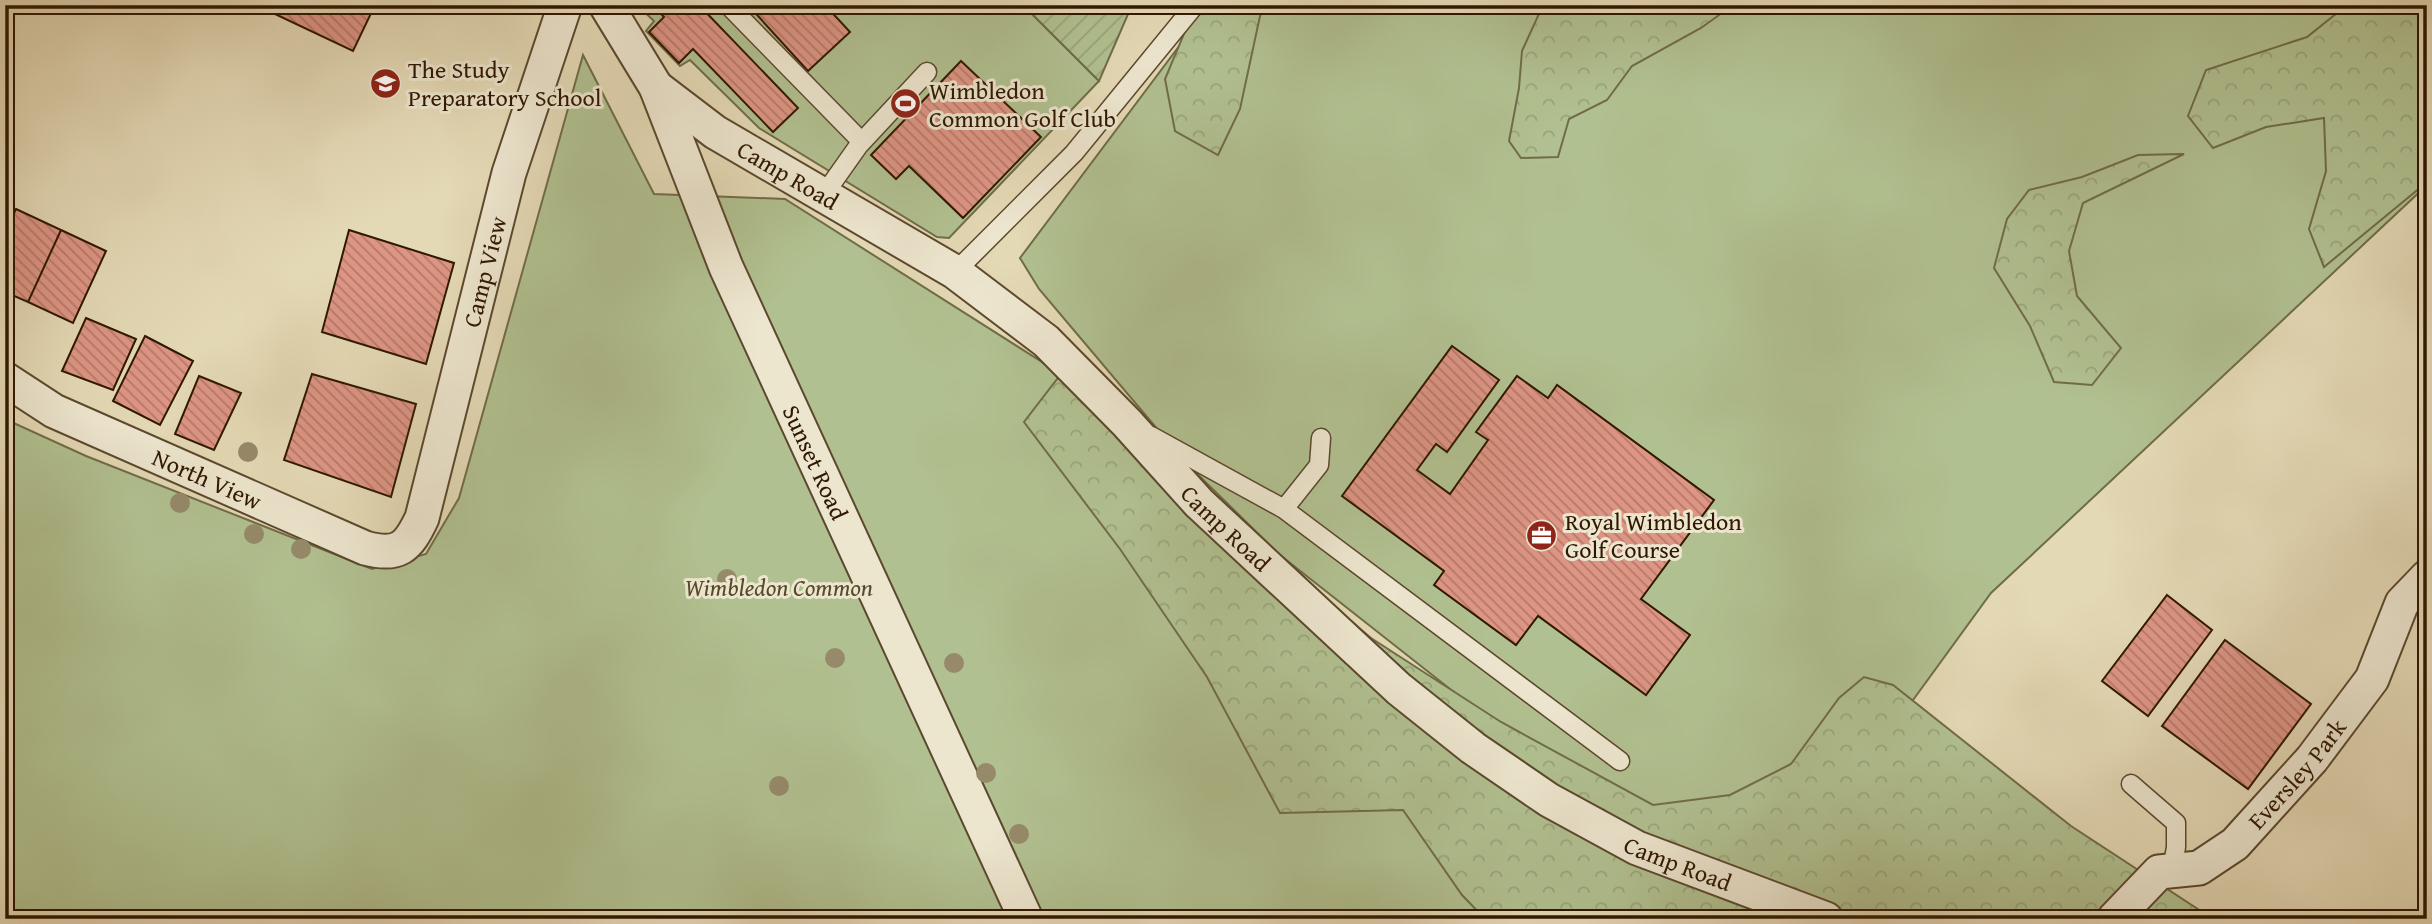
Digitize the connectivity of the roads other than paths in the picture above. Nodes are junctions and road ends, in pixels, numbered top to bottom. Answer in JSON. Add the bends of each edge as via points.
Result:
{"nodes":[{"id":1,"x":565,"y":5,"type":"edge"},
{"id":2,"x":606,"y":5,"type":"edge"},
{"id":3,"x":728,"y":5,"type":"edge"},
{"id":4,"x":1195,"y":5,"type":"edge"},
{"id":5,"x":927,"y":72,"type":"dead end"},
{"id":6,"x":656,"y":87,"type":"junction"},
{"id":7,"x":862,"y":142,"type":"junction"},
{"id":8,"x":823,"y":196,"type":"junction"},
{"id":9,"x":955,"y":272,"type":"junction"},
{"id":10,"x":5,"y":379,"type":"edge"},
{"id":11,"x":1127,"y":423,"type":"junction"},
{"id":12,"x":1321,"y":438,"type":"dead end"},
{"id":13,"x":1284,"y":509,"type":"junction"},
{"id":14,"x":412,"y":539,"type":"joint"},
{"id":15,"x":2427,"y":577,"type":"edge"},
{"id":16,"x":1620,"y":761,"type":"dead end"},
{"id":17,"x":2131,"y":785,"type":"dead end"},
{"id":18,"x":2172,"y":871,"type":"junction"},
{"id":19,"x":1026,"y":919,"type":"edge"},
{"id":20,"x":1826,"y":919,"type":"edge"},
{"id":21,"x":2114,"y":919,"type":"edge"}],
"edges":[{"from":1,"to":14,"type":"street","name":"Camp View","via":[[509,173],[422,518]]},
{"from":2,"to":6,"type":"street","name":"Sunset Road"},
{"from":3,"to":7,"type":"lane"},
{"from":4,"to":9,"type":"lane","via":[[1074,153]]},
{"from":5,"to":7,"type":"lane"},
{"from":6,"to":8,"type":"street","name":"Camp Road","via":[[715,131]]},
{"from":6,"to":19,"type":"street","name":"Sunset Road","via":[[726,267]]},
{"from":7,"to":8,"type":"lane"},
{"from":8,"to":9,"type":"street","name":"Camp Road"},
{"from":9,"to":11,"type":"street","name":"Camp Road","via":[[1046,341]]},
{"from":10,"to":14,"type":"street","name":"North View","via":[[54,411],[365,548],[384,553]]},
{"from":11,"to":13,"type":"lane"},
{"from":11,"to":20,"type":"street","name":"Camp Road","via":[[1199,503],[1399,689],[1472,748],[1549,800],[1637,848]]},
{"from":12,"to":13,"type":"lane","via":[[1319,465]]},
{"from":13,"to":16,"type":"lane"},
{"from":15,"to":18,"type":"street","name":"Eversley Park","via":[[2402,603],[2372,679],[2312,759],[2235,844],[2199,868]]},
{"from":17,"to":18,"type":"lane","via":[[2176,822]]},
{"from":18,"to":21,"type":"street","name":"Eversley Park","via":[[2159,872]]}]}
